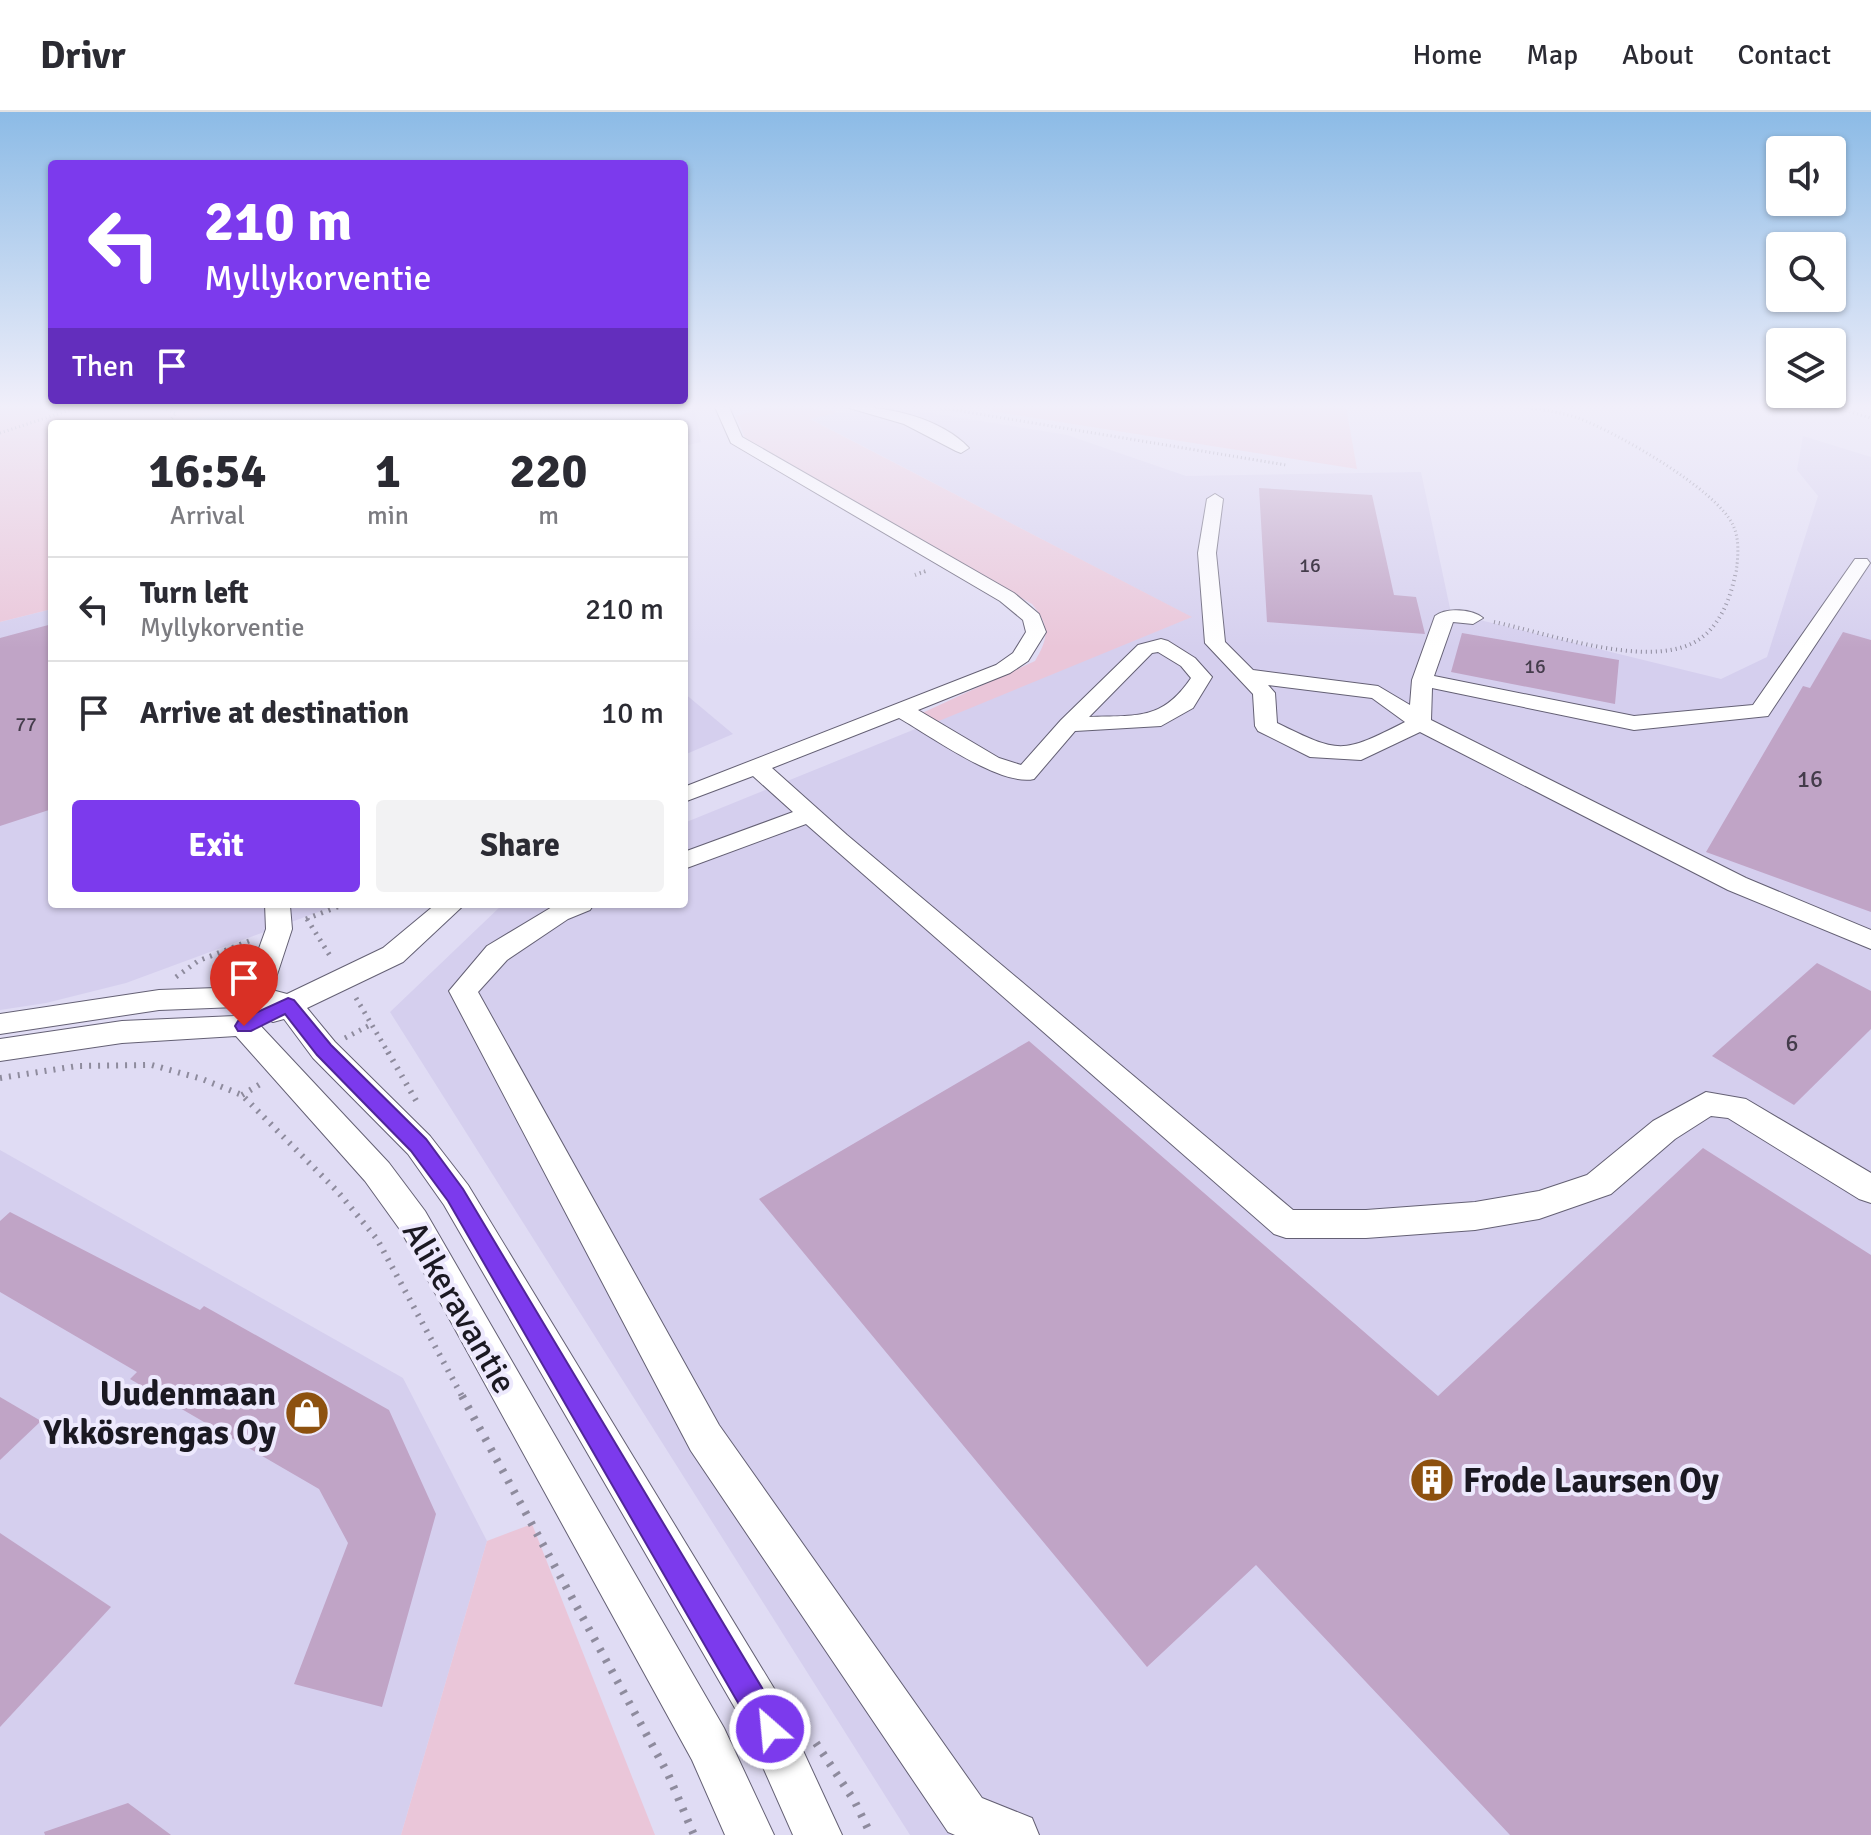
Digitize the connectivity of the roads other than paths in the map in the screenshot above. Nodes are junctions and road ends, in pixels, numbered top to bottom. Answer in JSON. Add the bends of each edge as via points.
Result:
{"nodes":[{"id":1,"x":818,"y":487,"type":"edge"},
{"id":2,"x":1215,"y":499,"type":"dead end"},
{"id":3,"x":1861,"y":563,"type":"dead end"},
{"id":4,"x":1473,"y":618,"type":"road end"},
{"id":5,"x":1249,"y":676,"type":"junction"},
{"id":6,"x":1422,"y":680,"type":"junction"},
{"id":7,"x":900,"y":709,"type":"junction"},
{"id":8,"x":1420,"y":723,"type":"junction"},
{"id":9,"x":1069,"y":725,"type":"junction"},
{"id":10,"x":756,"y":766,"type":"junction"},
{"id":11,"x":688,"y":793,"type":"edge"},
{"id":12,"x":809,"y":815,"type":"junction"},
{"id":13,"x":688,"y":860,"type":"edge"},
{"id":14,"x":277,"y":908,"type":"edge"},
{"id":15,"x":447,"y":908,"type":"edge"},
{"id":16,"x":571,"y":908,"type":"edge"},
{"id":17,"x":1871,"y":940,"type":"edge"},
{"id":18,"x":262,"y":1009,"type":"junction"},
{"id":19,"x":0,"y":1024,"type":"edge"},
{"id":20,"x":0,"y":1050,"type":"edge"},
{"id":21,"x":1871,"y":1190,"type":"edge"},
{"id":22,"x":750,"y":1835,"type":"edge"},
{"id":23,"x":818,"y":1835,"type":"edge"},
{"id":24,"x":1015,"y":1835,"type":"edge"}],
"edges":[{"from":1,"to":7,"type":"street","via":[[1007,597],[1032,618],[1036,632],[1021,657],[978,680]]},
{"from":2,"to":5,"type":"street","via":[[1207,553],[1215,643]]},
{"from":3,"to":6,"type":"street","via":[[1760,711],[1634,723]]},
{"from":4,"to":6,"type":"street","via":[[1445,616]]},
{"from":5,"to":8,"type":"street","via":[[1378,692]]},
{"from":5,"to":8,"type":"street","via":[[1264,693],[1266,726],[1318,752],[1361,753]]},
{"from":6,"to":8,"type":"street"},
{"from":7,"to":9,"type":"street","via":[[991,763],[1026,774]]},
{"from":7,"to":10,"type":"street"},
{"from":8,"to":17,"type":"street","via":[[1737,884]]},
{"from":9,"to":9,"type":"street","via":[[1145,649],[1161,645],[1202,677],[1185,703],[1153,721]]},
{"from":10,"to":11,"type":"street"},
{"from":10,"to":12,"type":"street"},
{"from":12,"to":13,"type":"street"},
{"from":12,"to":21,"type":"street","via":[[1286,1224],[1475,1216],[1539,1205],[1599,1185],[1664,1130],[1706,1104],[1735,1107]]},
{"from":14,"to":18,"type":"street","via":[[279,929]]},
{"from":15,"to":18,"type":"street","via":[[393,955]]},
{"from":16,"to":24,"type":"street","via":[[497,953],[463,991],[705,1438],[965,1815]]},
{"from":18,"to":19,"type":"street","via":[[159,1000]]},
{"from":18,"to":20,"type":"street","via":[[189,1025]]},
{"from":18,"to":22,"type":"street","name":"Alikeravantie","via":[[413,1221],[708,1744]]},
{"from":18,"to":23,"type":"street","name":"Alikeravantie","via":[[324,1050],[419,1145],[456,1195],[759,1706]]}]}
